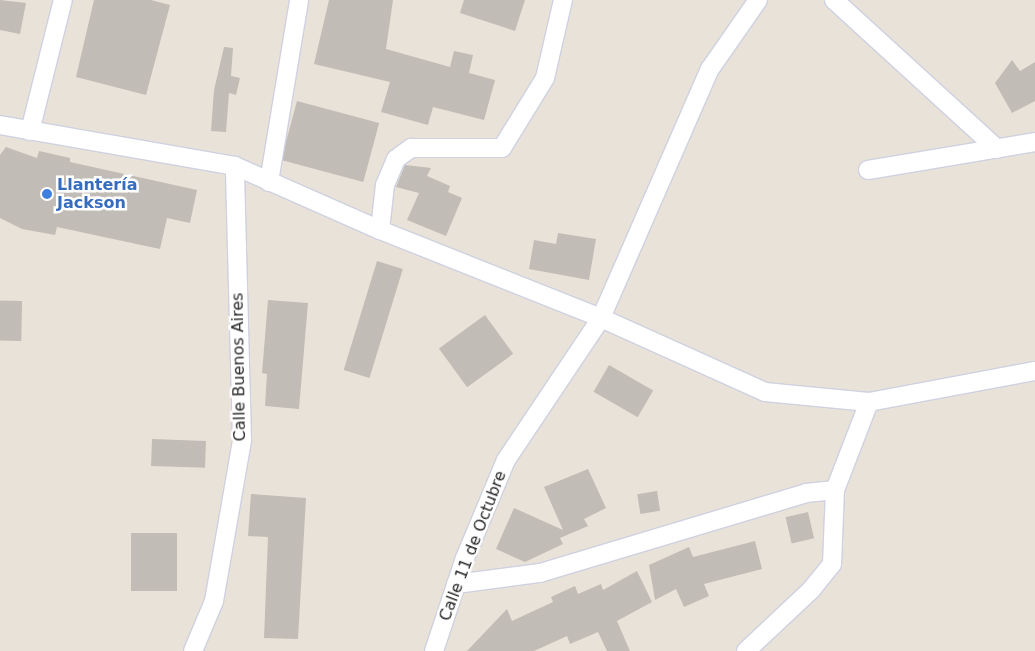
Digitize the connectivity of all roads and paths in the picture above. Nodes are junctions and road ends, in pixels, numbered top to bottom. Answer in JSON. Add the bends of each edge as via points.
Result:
{"nodes":[{"id":1,"x":63,"y":0,"type":"edge"},
{"id":2,"x":299,"y":0,"type":"edge"},
{"id":3,"x":563,"y":0,"type":"edge"},
{"id":4,"x":758,"y":0,"type":"edge"},
{"id":5,"x":834,"y":0,"type":"edge"},
{"id":6,"x":0,"y":126,"type":"edge"},
{"id":7,"x":30,"y":131,"type":"junction"},
{"id":8,"x":1035,"y":142,"type":"edge"},
{"id":9,"x":997,"y":148,"type":"junction"},
{"id":10,"x":236,"y":166,"type":"junction"},
{"id":11,"x":868,"y":170,"type":"dead end"},
{"id":12,"x":269,"y":182,"type":"junction"},
{"id":13,"x":380,"y":230,"type":"junction"},
{"id":14,"x":601,"y":318,"type":"junction"},
{"id":15,"x":1035,"y":371,"type":"edge"},
{"id":16,"x":869,"y":402,"type":"junction"},
{"id":17,"x":835,"y":490,"type":"junction"},
{"id":18,"x":456,"y":584,"type":"junction"},
{"id":19,"x":193,"y":651,"type":"edge"},
{"id":20,"x":434,"y":651,"type":"edge"},
{"id":21,"x":746,"y":651,"type":"edge"}],
"edges":[{"from":1,"to":7,"type":"street"},
{"from":2,"to":12,"type":"street"},
{"from":3,"to":13,"type":"street","via":[[545,78],[502,148],[411,148],[396,158],[385,185]]},
{"from":4,"to":14,"type":"street","name":"Calle 11 de Octubre","via":[[710,69]]},
{"from":5,"to":9,"type":"street"},
{"from":6,"to":7,"type":"street"},
{"from":7,"to":10,"type":"street"},
{"from":8,"to":9,"type":"street"},
{"from":9,"to":11,"type":"street"},
{"from":10,"to":12,"type":"street"},
{"from":10,"to":19,"type":"street","name":"Calle Buenos Aires","via":[[242,440],[214,601]]},
{"from":12,"to":13,"type":"street"},
{"from":13,"to":14,"type":"street"},
{"from":14,"to":16,"type":"street","via":[[765,392]]},
{"from":14,"to":18,"type":"street","name":"Calle 11 de Octubre","via":[[506,460]]},
{"from":15,"to":16,"type":"street"},
{"from":16,"to":17,"type":"street"},
{"from":17,"to":18,"type":"street","via":[[806,493],[540,572]]},
{"from":17,"to":21,"type":"street","via":[[832,564],[825,575]]},
{"from":18,"to":20,"type":"street","name":"Calle 11 de Octubre"}]}
